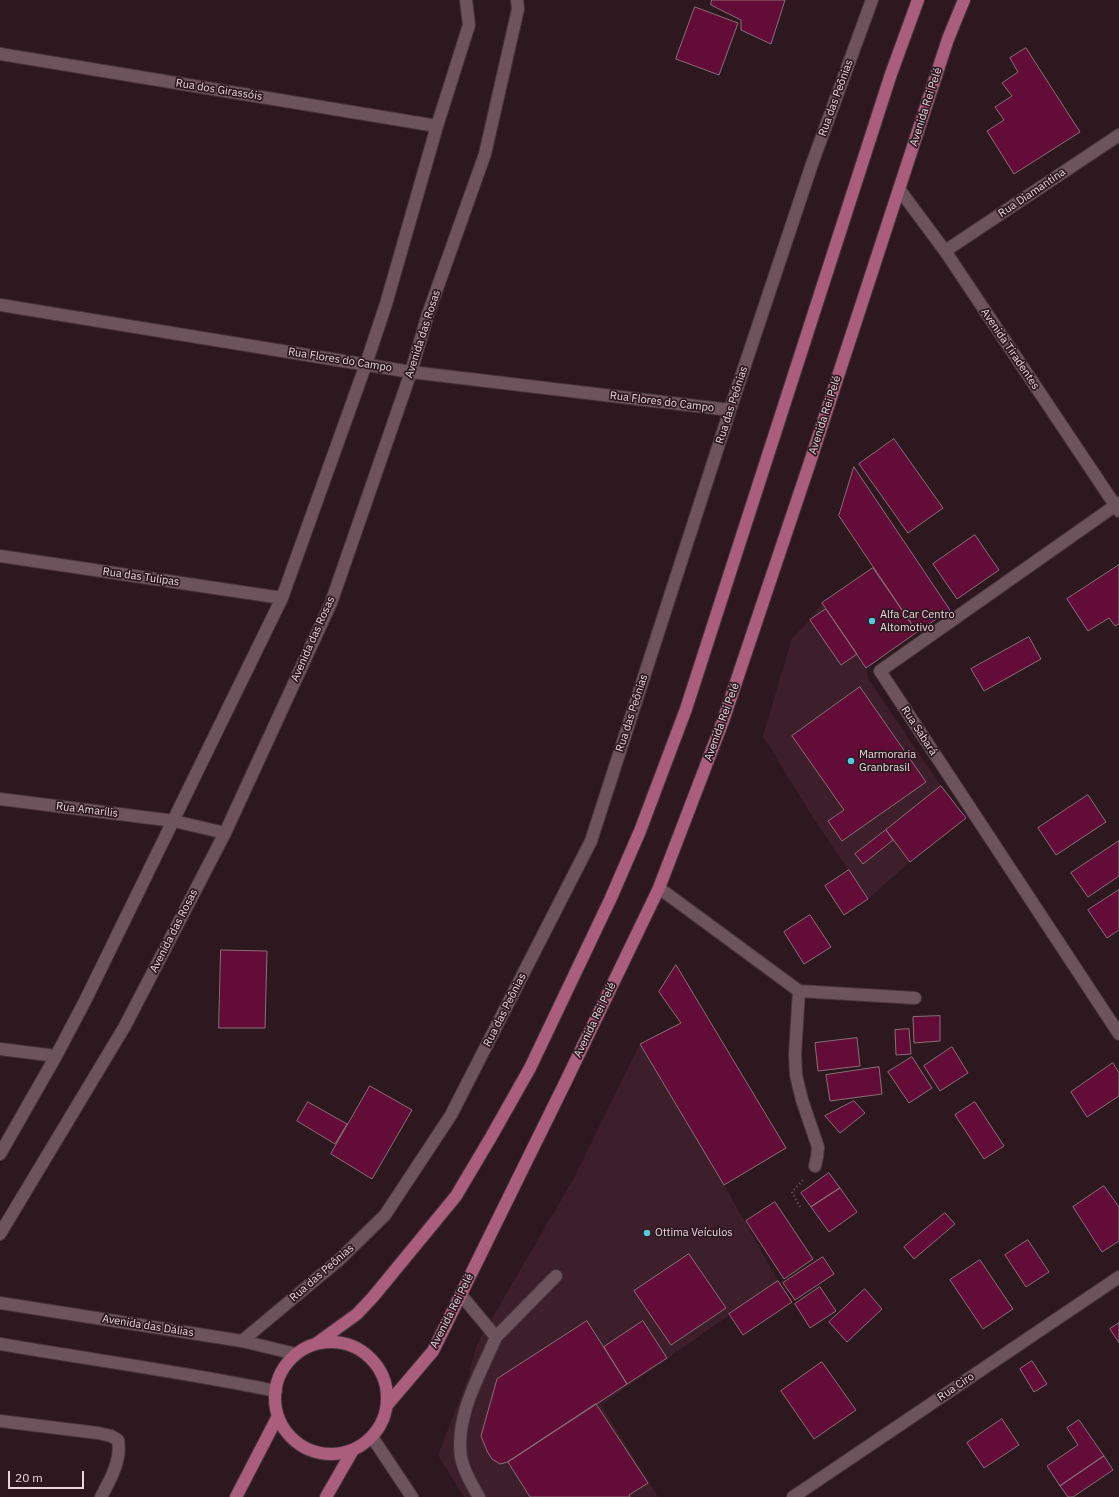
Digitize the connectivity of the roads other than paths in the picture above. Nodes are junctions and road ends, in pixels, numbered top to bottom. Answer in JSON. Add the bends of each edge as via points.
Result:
{"nodes":[{"id":1,"x":466,"y":0,"type":"edge"},
{"id":2,"x":517,"y":0,"type":"edge"},
{"id":3,"x":872,"y":0,"type":"edge"},
{"id":4,"x":918,"y":0,"type":"edge"},
{"id":5,"x":964,"y":0,"type":"edge"},
{"id":6,"x":0,"y":54,"type":"edge"},
{"id":7,"x":437,"y":126,"type":"junction"},
{"id":8,"x":1119,"y":135,"type":"edge"},
{"id":9,"x":899,"y":189,"type":"junction"},
{"id":10,"x":945,"y":251,"type":"junction"},
{"id":11,"x":0,"y":305,"type":"edge"},
{"id":12,"x":366,"y":364,"type":"junction"},
{"id":13,"x":411,"y":372,"type":"junction"},
{"id":14,"x":730,"y":410,"type":"junction"},
{"id":15,"x":1118,"y":506,"type":"edge"},
{"id":16,"x":0,"y":556,"type":"edge"},
{"id":17,"x":282,"y":598,"type":"junction"},
{"id":18,"x":0,"y":799,"type":"edge"},
{"id":19,"x":174,"y":821,"type":"junction"},
{"id":20,"x":225,"y":833,"type":"junction"},
{"id":21,"x":659,"y":888,"type":"junction"},
{"id":22,"x":799,"y":991,"type":"junction"},
{"id":23,"x":915,"y":998,"type":"dead end"},
{"id":24,"x":1119,"y":1034,"type":"edge"},
{"id":25,"x":0,"y":1049,"type":"edge"},
{"id":26,"x":56,"y":1056,"type":"junction"},
{"id":27,"x":0,"y":1154,"type":"edge"},
{"id":28,"x":815,"y":1166,"type":"road end"},
{"id":29,"x":0,"y":1234,"type":"edge"},
{"id":30,"x":556,"y":1276,"type":"dead end"},
{"id":31,"x":1119,"y":1277,"type":"edge"},
{"id":32,"x":460,"y":1295,"type":"junction"},
{"id":33,"x":0,"y":1303,"type":"edge"},
{"id":34,"x":496,"y":1337,"type":"junction"},
{"id":35,"x":242,"y":1341,"type":"junction"},
{"id":36,"x":317,"y":1343,"type":"junction"},
{"id":37,"x":0,"y":1344,"type":"edge"},
{"id":38,"x":296,"y":1354,"type":"junction"},
{"id":39,"x":276,"y":1391,"type":"junction"},
{"id":40,"x":388,"y":1404,"type":"junction"},
{"id":41,"x":278,"y":1416,"type":"junction"},
{"id":42,"x":0,"y":1421,"type":"edge"},
{"id":43,"x":372,"y":1437,"type":"junction"},
{"id":44,"x":353,"y":1450,"type":"junction"},
{"id":45,"x":100,"y":1497,"type":"edge"},
{"id":46,"x":236,"y":1497,"type":"edge"},
{"id":47,"x":326,"y":1497,"type":"edge"},
{"id":48,"x":412,"y":1497,"type":"edge"},
{"id":49,"x":479,"y":1497,"type":"edge"},
{"id":50,"x":793,"y":1497,"type":"edge"}],
"edges":[{"from":1,"to":7,"type":"street","via":[[469,25]]},
{"from":2,"to":13,"type":"street","name":"Avenida das Rosas","via":[[518,9],[485,154],[428,314]]},
{"from":3,"to":14,"type":"street","name":"Rua das Peônias","via":[[813,161]]},
{"from":4,"to":36,"type":"main road","via":[[889,81],[686,709],[640,831],[610,900],[530,1068],[456,1196],[357,1314]]},
{"from":5,"to":9,"type":"main road","name":"Avenida Rei Pelé","via":[[948,39]]},
{"from":6,"to":7,"type":"street","name":"Rua dos Girassóis"},
{"from":7,"to":12,"type":"street","via":[[386,304]]},
{"from":8,"to":10,"type":"street","name":"Rua Diamantina"},
{"from":9,"to":10,"type":"street","name":"Avenida Tiradentes"},
{"from":9,"to":21,"type":"main road","name":"Avenida Rei Pelé","via":[[723,721]]},
{"from":10,"to":15,"type":"street","name":"Avenida Tiradentes"},
{"from":11,"to":12,"type":"street","name":"Rua Flores do Campo"},
{"from":12,"to":13,"type":"street","name":"Rua Flores do Campo"},
{"from":12,"to":17,"type":"street"},
{"from":13,"to":14,"type":"street","name":"Rua Flores do Campo"},
{"from":13,"to":20,"type":"street","name":"Avenida das Rosas","via":[[331,603]]},
{"from":14,"to":35,"type":"street","name":"Rua das Peônias","via":[[591,841],[452,1115],[385,1215],[339,1260]]},
{"from":15,"to":24,"type":"street","name":"Rua Sabará","via":[[880,671]]},
{"from":16,"to":17,"type":"street","name":"Rua das Tulipas"},
{"from":17,"to":19,"type":"street"},
{"from":18,"to":19,"type":"street","name":"Rua Amarílis"},
{"from":19,"to":20,"type":"street","name":"Rua Amarílis"},
{"from":19,"to":26,"type":"street","via":[[86,1001]]},
{"from":20,"to":29,"type":"street","name":"Avenida das Rosas","via":[[125,1026]]},
{"from":21,"to":22,"type":"street"},
{"from":21,"to":32,"type":"main road","name":"Avenida Rei Pelé"},
{"from":22,"to":23,"type":"street"},
{"from":22,"to":28,"type":"street","via":[[796,1076],[818,1147]]},
{"from":25,"to":26,"type":"street"},
{"from":26,"to":27,"type":"street"},
{"from":30,"to":34,"type":"street"},
{"from":31,"to":50,"type":"street","name":"Rua Ciro"},
{"from":32,"to":34,"type":"street"},
{"from":32,"to":40,"type":"main road","name":"Avenida Rei Pelé","via":[[432,1351]]},
{"from":33,"to":35,"type":"street","name":"Avenida das Dálias"},
{"from":34,"to":49,"type":"street","via":[[465,1408],[461,1431],[461,1459]]},
{"from":35,"to":38,"type":"street","name":"Avenida das Dálias"},
{"from":36,"to":38,"type":"main road"},
{"from":36,"to":40,"type":"main road","via":[[335,1341],[353,1345],[368,1354],[380,1368],[387,1386]]},
{"from":37,"to":39,"type":"street","via":[[210,1377]]},
{"from":38,"to":39,"type":"main road","via":[[282,1370]]},
{"from":39,"to":41,"type":"main road"},
{"from":40,"to":43,"type":"main road","via":[[380,1427]]},
{"from":41,"to":44,"type":"main road","via":[[285,1430],[308,1449],[323,1454]]},
{"from":41,"to":46,"type":"main road"},
{"from":42,"to":45,"type":"street","via":[[98,1433],[118,1440],[120,1448],[117,1463]]},
{"from":43,"to":44,"type":"main road"},
{"from":43,"to":48,"type":"street"},
{"from":44,"to":47,"type":"main road"}]}
